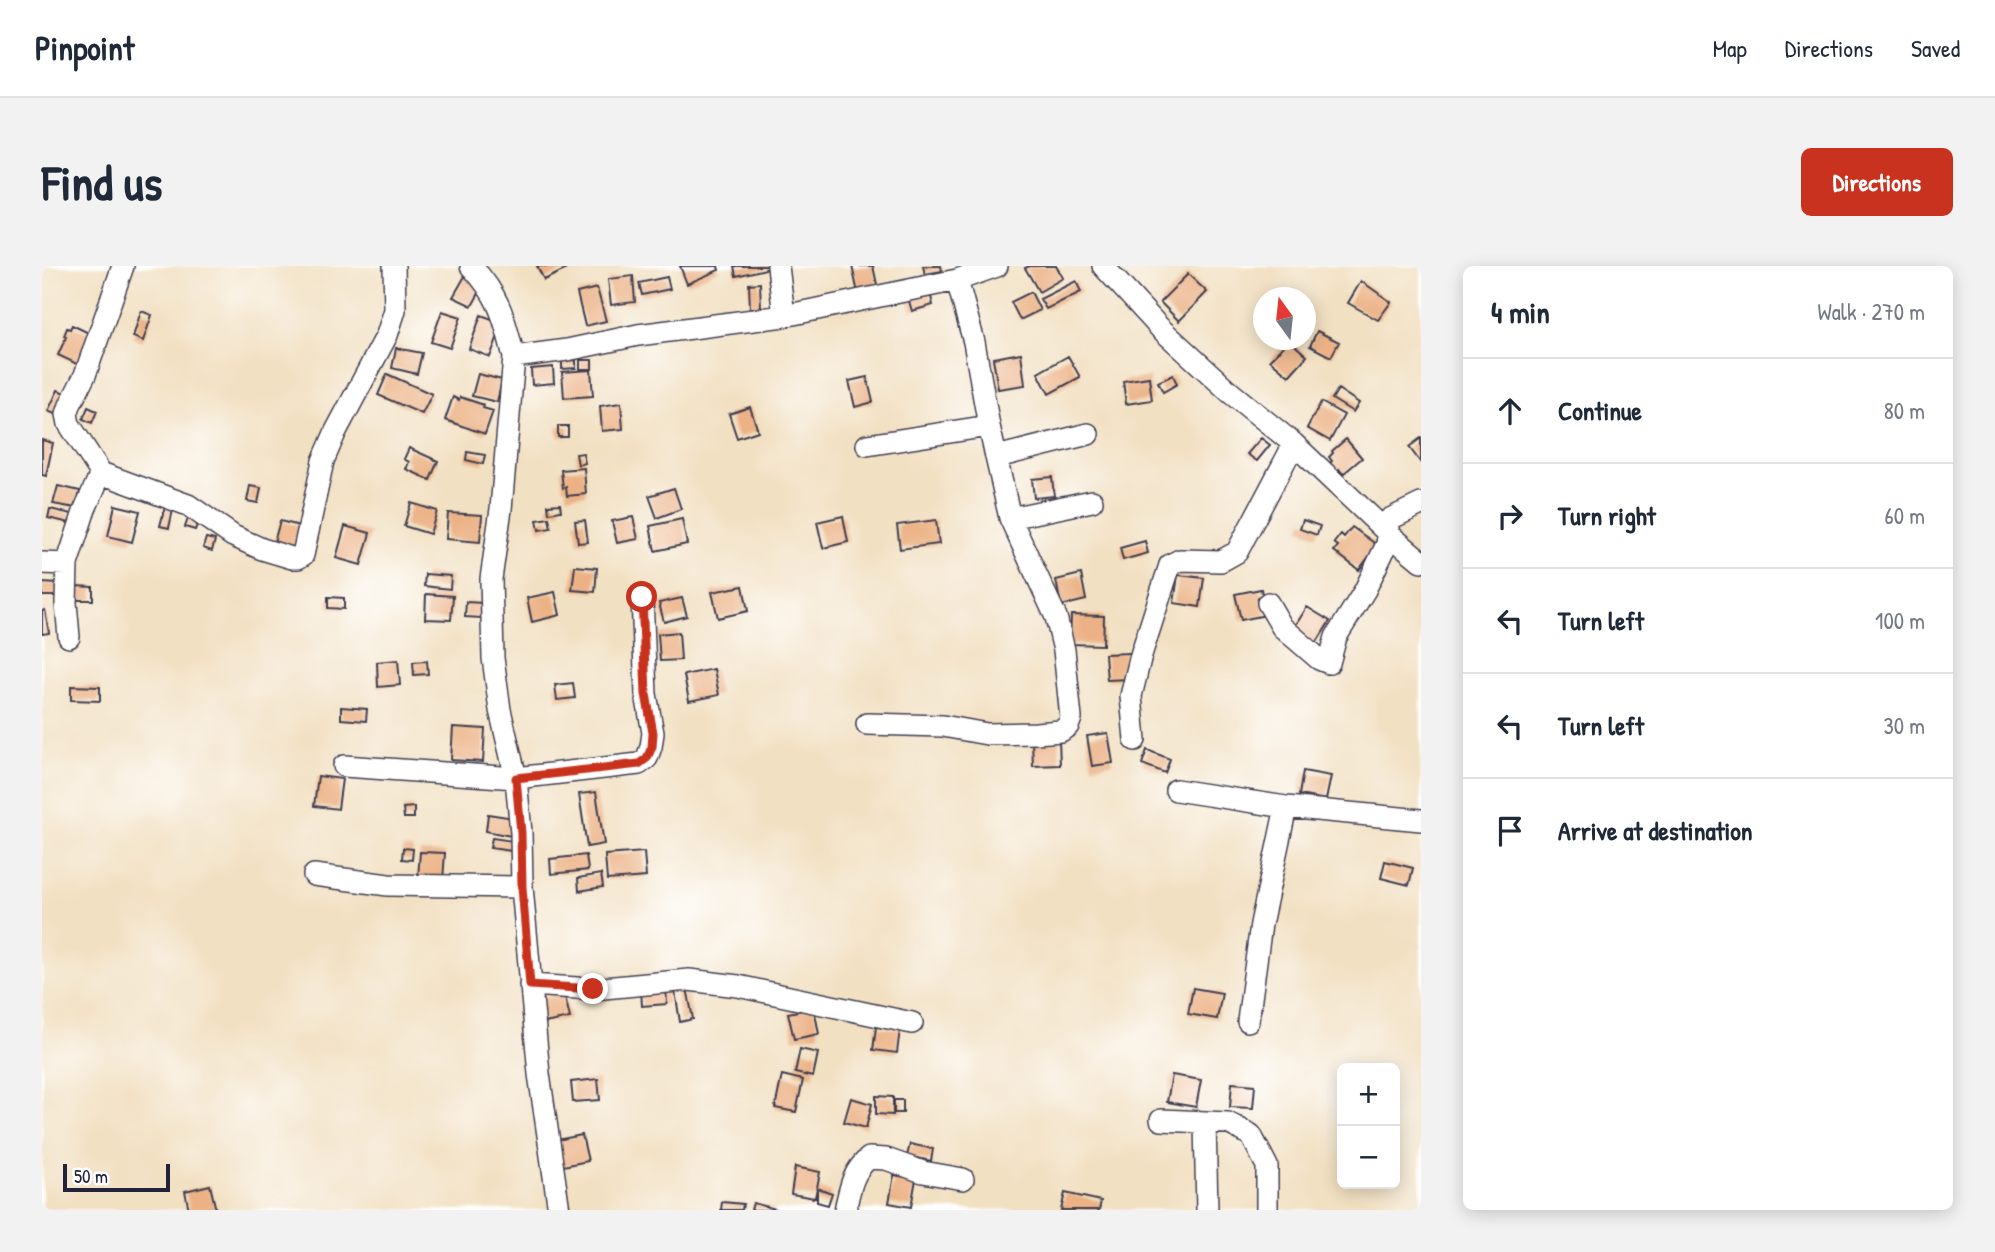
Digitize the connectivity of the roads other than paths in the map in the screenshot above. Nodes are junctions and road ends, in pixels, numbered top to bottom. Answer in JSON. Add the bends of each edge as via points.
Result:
{"nodes":[{"id":1,"x":123,"y":266,"type":"edge"},
{"id":2,"x":394,"y":266,"type":"edge"},
{"id":3,"x":471,"y":266,"type":"edge"},
{"id":4,"x":778,"y":266,"type":"edge"},
{"id":5,"x":997,"y":266,"type":"edge"},
{"id":6,"x":1103,"y":266,"type":"edge"},
{"id":7,"x":957,"y":280,"type":"junction"},
{"id":8,"x":784,"y":316,"type":"junction"},
{"id":9,"x":514,"y":358,"type":"junction"},
{"id":10,"x":989,"y":426,"type":"junction"},
{"id":11,"x":1088,"y":433,"type":"dead end"},
{"id":12,"x":1294,"y":444,"type":"junction"},
{"id":13,"x":867,"y":445,"type":"dead end"},
{"id":14,"x":997,"y":457,"type":"junction"},
{"id":15,"x":100,"y":473,"type":"junction"},
{"id":16,"x":1092,"y":501,"type":"dead end"},
{"id":17,"x":1421,"y":504,"type":"edge"},
{"id":18,"x":1010,"y":517,"type":"junction"},
{"id":19,"x":1388,"y":534,"type":"junction"},
{"id":20,"x":1421,"y":561,"type":"edge"},
{"id":21,"x":42,"y":563,"type":"edge"},
{"id":22,"x":67,"y":564,"type":"junction"},
{"id":23,"x":642,"y":597,"type":"dead end"},
{"id":24,"x":1268,"y":603,"type":"dead end"},
{"id":25,"x":69,"y":637,"type":"dead end"},
{"id":26,"x":867,"y":724,"type":"dead end"},
{"id":27,"x":1135,"y":740,"type":"dead end"},
{"id":28,"x":344,"y":766,"type":"dead end"},
{"id":29,"x":516,"y":778,"type":"junction"},
{"id":30,"x":1176,"y":790,"type":"dead end"},
{"id":31,"x":1286,"y":807,"type":"junction"},
{"id":32,"x":1421,"y":820,"type":"edge"},
{"id":33,"x":314,"y":876,"type":"dead end"},
{"id":34,"x":522,"y":887,"type":"junction"},
{"id":35,"x":530,"y":985,"type":"junction"},
{"id":36,"x":1248,"y":1021,"type":"dead end"},
{"id":37,"x":912,"y":1023,"type":"dead end"},
{"id":38,"x":1161,"y":1120,"type":"dead end"},
{"id":39,"x":1205,"y":1123,"type":"junction"},
{"id":40,"x":963,"y":1179,"type":"dead end"},
{"id":41,"x":559,"y":1210,"type":"edge"},
{"id":42,"x":845,"y":1210,"type":"edge"},
{"id":43,"x":1207,"y":1210,"type":"edge"},
{"id":44,"x":1267,"y":1210,"type":"edge"}],
"edges":[{"from":1,"to":15,"type":"street","via":[[67,414]]},
{"from":2,"to":15,"type":"street","via":[[395,310],[387,335],[323,461],[299,558],[262,549],[233,536],[188,505]]},
{"from":3,"to":9,"type":"street","via":[[501,308]]},
{"from":4,"to":8,"type":"street"},
{"from":5,"to":7,"type":"street"},
{"from":6,"to":12,"type":"street","via":[[1160,328]]},
{"from":7,"to":8,"type":"street"},
{"from":7,"to":10,"type":"street"},
{"from":8,"to":9,"type":"street","via":[[638,335]]},
{"from":9,"to":29,"type":"street","via":[[491,579],[493,658]]},
{"from":10,"to":13,"type":"street"},
{"from":10,"to":14,"type":"street"},
{"from":11,"to":14,"type":"street"},
{"from":12,"to":19,"type":"street"},
{"from":12,"to":27,"type":"street","via":[[1237,552],[1221,561],[1180,560],[1170,565],[1131,696]]},
{"from":14,"to":18,"type":"street"},
{"from":15,"to":22,"type":"street"},
{"from":16,"to":18,"type":"street"},
{"from":17,"to":19,"type":"street","via":[[1390,519]]},
{"from":18,"to":26,"type":"street","via":[[1056,617],[1064,650],[1068,726],[1061,731],[987,734],[943,726]]},
{"from":19,"to":20,"type":"street"},
{"from":19,"to":24,"type":"street","via":[[1365,590],[1336,637],[1329,663],[1282,627]]},
{"from":21,"to":22,"type":"street"},
{"from":22,"to":25,"type":"street"},
{"from":23,"to":29,"type":"street","via":[[646,694],[653,733],[647,758],[639,764]]},
{"from":28,"to":29,"type":"street"},
{"from":29,"to":34,"type":"street"},
{"from":30,"to":31,"type":"street"},
{"from":31,"to":32,"type":"street"},
{"from":31,"to":36,"type":"street","via":[[1261,924]]},
{"from":33,"to":34,"type":"street","via":[[388,885]]},
{"from":34,"to":35,"type":"street"},
{"from":35,"to":37,"type":"street","via":[[593,989],[689,980]]},
{"from":35,"to":41,"type":"street"},
{"from":38,"to":39,"type":"street"},
{"from":39,"to":43,"type":"street"},
{"from":39,"to":44,"type":"street","via":[[1228,1123],[1251,1135],[1267,1166]]},
{"from":40,"to":42,"type":"street","via":[[870,1158],[855,1174]]}]}
